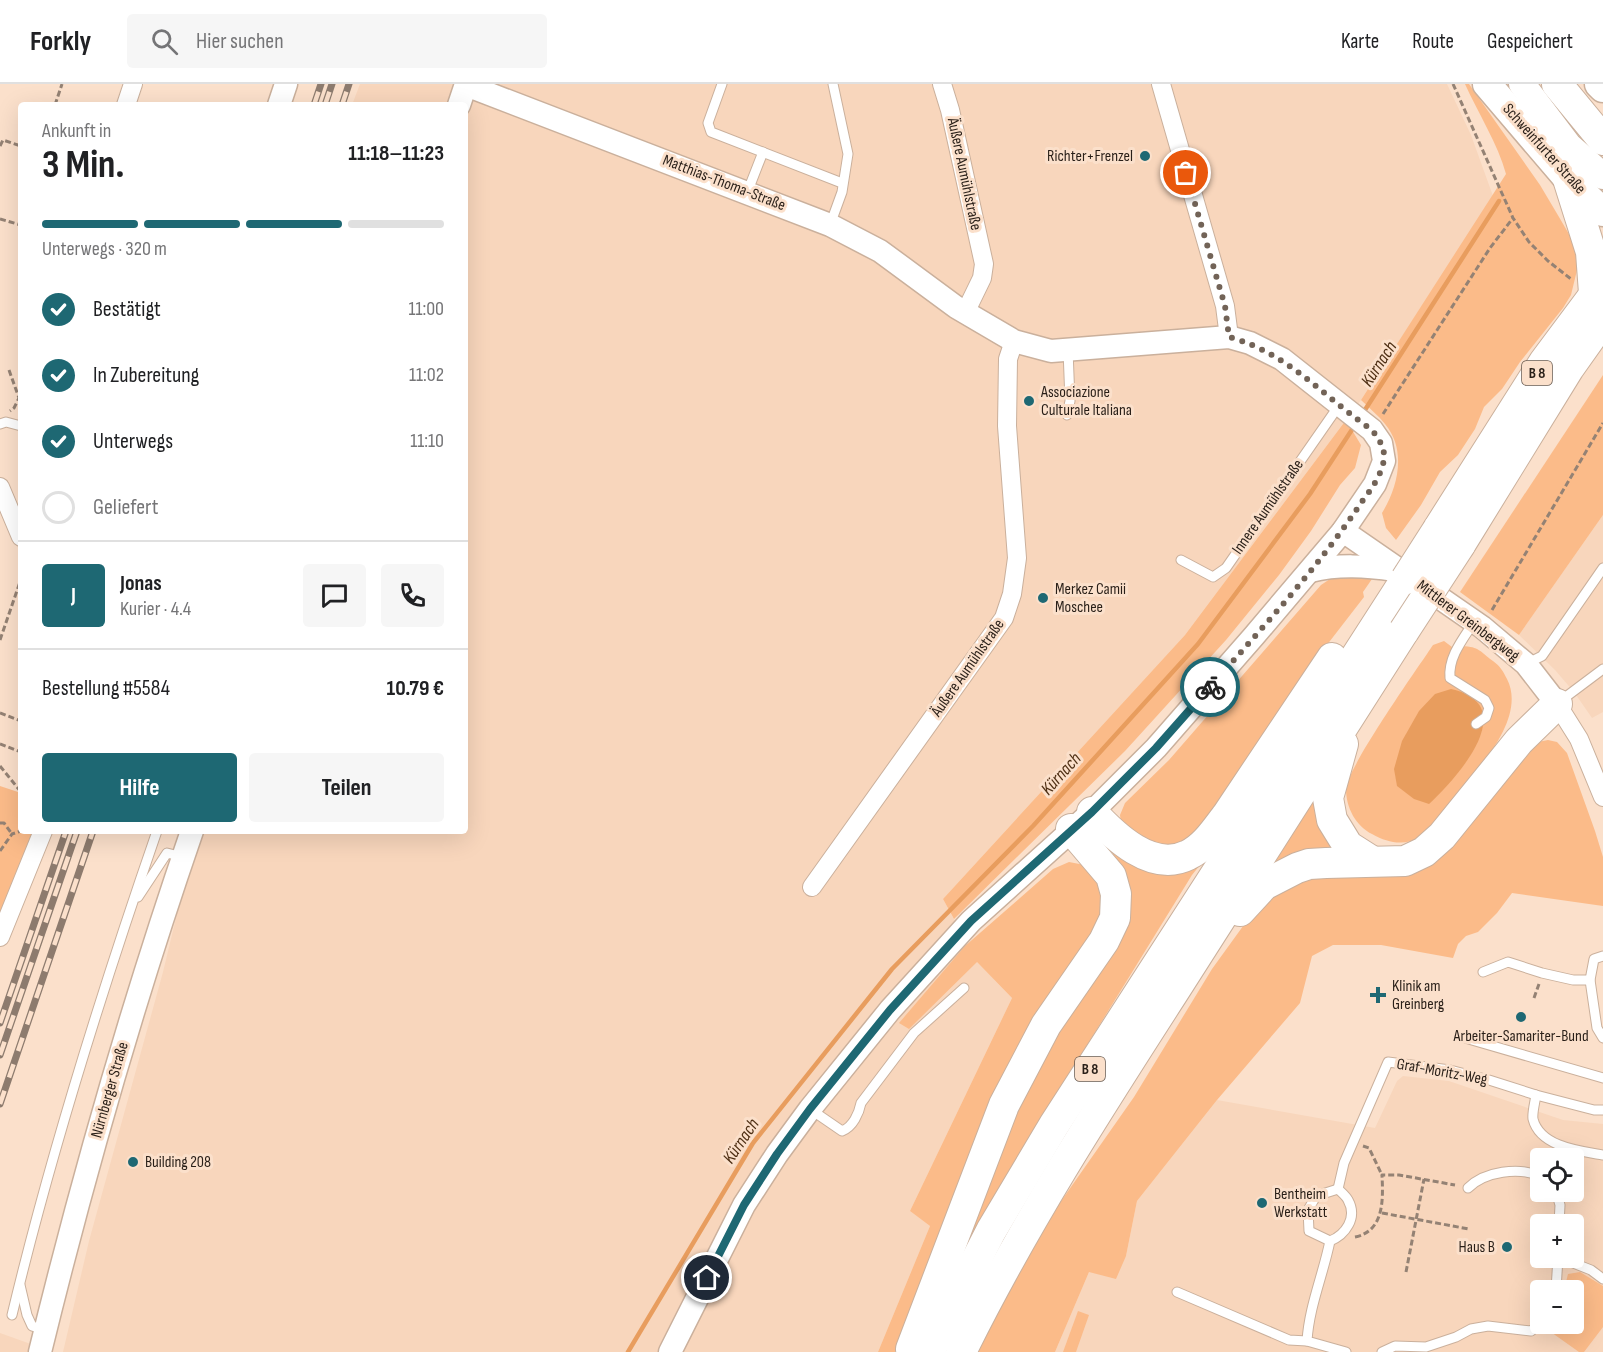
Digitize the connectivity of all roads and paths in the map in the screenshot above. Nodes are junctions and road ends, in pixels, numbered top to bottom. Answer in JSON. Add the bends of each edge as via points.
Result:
{"nodes":[{"id":1,"x":62,"y":84,"type":"edge"},
{"id":2,"x":133,"y":84,"type":"edge"},
{"id":3,"x":286,"y":84,"type":"edge"},
{"id":4,"x":466,"y":84,"type":"edge"},
{"id":5,"x":722,"y":84,"type":"edge"},
{"id":6,"x":833,"y":84,"type":"edge"},
{"id":7,"x":942,"y":84,"type":"edge"},
{"id":8,"x":1161,"y":84,"type":"edge"},
{"id":9,"x":1454,"y":84,"type":"edge"},
{"id":10,"x":1487,"y":84,"type":"edge"},
{"id":11,"x":1521,"y":84,"type":"edge"},
{"id":12,"x":1557,"y":84,"type":"edge"},
{"id":13,"x":1599,"y":84,"type":"edge"},
{"id":14,"x":1603,"y":88,"type":"edge"},
{"id":15,"x":56,"y":102,"type":"edge"},
{"id":16,"x":127,"y":102,"type":"edge"},
{"id":17,"x":280,"y":102,"type":"edge"},
{"id":18,"x":460,"y":102,"type":"edge"},
{"id":19,"x":1603,"y":140,"type":"edge"},
{"id":20,"x":18,"y":145,"type":"edge"},
{"id":21,"x":0,"y":146,"type":"edge"},
{"id":22,"x":763,"y":152,"type":"junction"},
{"id":23,"x":1603,"y":176,"type":"edge"},
{"id":24,"x":1568,"y":179,"type":"junction"},
{"id":25,"x":842,"y":183,"type":"junction"},
{"id":26,"x":747,"y":193,"type":"junction"},
{"id":27,"x":1603,"y":212,"type":"edge"},
{"id":28,"x":1513,"y":218,"type":"junction"},
{"id":29,"x":0,"y":219,"type":"edge"},
{"id":30,"x":18,"y":224,"type":"edge"},
{"id":31,"x":830,"y":225,"type":"junction"},
{"id":32,"x":1597,"y":307,"type":"edge"},
{"id":33,"x":965,"y":313,"type":"junction"},
{"id":34,"x":1229,"y":337,"type":"junction"},
{"id":35,"x":1014,"y":341,"type":"junction"},
{"id":36,"x":1068,"y":350,"type":"junction"},
{"id":37,"x":9,"y":370,"type":"dead end"},
{"id":38,"x":18,"y":395,"type":"edge"},
{"id":39,"x":18,"y":400,"type":"edge"},
{"id":40,"x":1342,"y":405,"type":"junction"},
{"id":41,"x":5,"y":414,"type":"dead end"},
{"id":42,"x":1067,"y":415,"type":"dead end"},
{"id":43,"x":1603,"y":423,"type":"edge"},
{"id":44,"x":0,"y":424,"type":"edge"},
{"id":45,"x":18,"y":425,"type":"edge"},
{"id":46,"x":1369,"y":428,"type":"junction"},
{"id":47,"x":0,"y":487,"type":"edge"},
{"id":48,"x":18,"y":530,"type":"edge"},
{"id":49,"x":1342,"y":531,"type":"junction"},
{"id":50,"x":1449,"y":537,"type":"junction"},
{"id":51,"x":1181,"y":560,"type":"dead end"},
{"id":52,"x":1603,"y":568,"type":"edge"},
{"id":53,"x":1310,"y":571,"type":"junction"},
{"id":54,"x":1403,"y":575,"type":"junction"},
{"id":55,"x":18,"y":588,"type":"edge"},
{"id":56,"x":1382,"y":623,"type":"junction"},
{"id":57,"x":1478,"y":625,"type":"junction"},
{"id":58,"x":0,"y":640,"type":"edge"},
{"id":59,"x":1526,"y":664,"type":"junction"},
{"id":60,"x":1603,"y":669,"type":"edge"},
{"id":61,"x":1557,"y":704,"type":"junction"},
{"id":62,"x":1353,"y":711,"type":"junction"},
{"id":63,"x":0,"y":713,"type":"edge"},
{"id":64,"x":18,"y":720,"type":"edge"},
{"id":65,"x":1476,"y":724,"type":"dead end"},
{"id":66,"x":0,"y":744,"type":"edge"},
{"id":67,"x":18,"y":751,"type":"edge"},
{"id":68,"x":0,"y":766,"type":"edge"},
{"id":69,"x":18,"y":788,"type":"edge"},
{"id":70,"x":1603,"y":798,"type":"edge"},
{"id":71,"x":1082,"y":821,"type":"junction"},
{"id":72,"x":0,"y":823,"type":"edge"},
{"id":73,"x":18,"y":832,"type":"edge"},
{"id":74,"x":12,"y":834,"type":"junction"},
{"id":75,"x":42,"y":834,"type":"edge"},
{"id":76,"x":156,"y":834,"type":"edge"},
{"id":77,"x":191,"y":834,"type":"edge"},
{"id":78,"x":0,"y":851,"type":"edge"},
{"id":79,"x":183,"y":857,"type":"junction"},
{"id":80,"x":1370,"y":860,"type":"junction"},
{"id":81,"x":813,"y":887,"type":"dead end"},
{"id":82,"x":130,"y":909,"type":"junction"},
{"id":83,"x":1212,"y":932,"type":"junction"},
{"id":84,"x":0,"y":937,"type":"edge"},
{"id":85,"x":1603,"y":956,"type":"edge"},
{"id":86,"x":1483,"y":972,"type":"dead end"},
{"id":87,"x":1590,"y":980,"type":"junction"},
{"id":88,"x":964,"y":988,"type":"dead end"},
{"id":89,"x":1466,"y":1038,"type":"dead end"},
{"id":90,"x":1603,"y":1038,"type":"edge"},
{"id":91,"x":1603,"y":1078,"type":"edge"},
{"id":92,"x":1536,"y":1095,"type":"junction"},
{"id":93,"x":810,"y":1109,"type":"junction"},
{"id":94,"x":1603,"y":1110,"type":"edge"},
{"id":95,"x":1352,"y":1144,"type":"junction"},
{"id":96,"x":1603,"y":1155,"type":"edge"},
{"id":97,"x":1530,"y":1173,"type":"edge"},
{"id":98,"x":1382,"y":1175,"type":"junction"},
{"id":99,"x":1424,"y":1179,"type":"junction"},
{"id":100,"x":1468,"y":1188,"type":"joint"},
{"id":101,"x":1338,"y":1189,"type":"junction"},
{"id":102,"x":1382,"y":1213,"type":"junction"},
{"id":103,"x":1417,"y":1219,"type":"junction"},
{"id":104,"x":1469,"y":1229,"type":"dead end"},
{"id":105,"x":1330,"y":1241,"type":"junction"},
{"id":106,"x":1584,"y":1267,"type":"edge"},
{"id":107,"x":1406,"y":1272,"type":"dead end"},
{"id":108,"x":1603,"y":1280,"type":"edge"},
{"id":109,"x":20,"y":1282,"type":"junction"},
{"id":110,"x":1177,"y":1292,"type":"dead end"},
{"id":111,"x":12,"y":1316,"type":"dead end"},
{"id":112,"x":45,"y":1330,"type":"junction"},
{"id":113,"x":1530,"y":1331,"type":"edge"},
{"id":114,"x":1307,"y":1341,"type":"junction"},
{"id":115,"x":40,"y":1352,"type":"edge"},
{"id":116,"x":670,"y":1352,"type":"edge"},
{"id":117,"x":910,"y":1352,"type":"edge"},
{"id":118,"x":929,"y":1352,"type":"edge"},
{"id":119,"x":961,"y":1352,"type":"edge"},
{"id":120,"x":1346,"y":1352,"type":"edge"},
{"id":121,"x":1382,"y":1352,"type":"edge"}],
"edges":[{"from":1,"to":15,"type":"path"},
{"from":2,"to":16,"type":"street"},
{"from":3,"to":17,"type":"street"},
{"from":4,"to":18,"type":"street"},
{"from":4,"to":26,"type":"street","name":"Matthias-Thoma-Straße"},
{"from":5,"to":22,"type":"lane","via":[[708,123],[711,132]]},
{"from":6,"to":25,"type":"lane","via":[[848,154]]},
{"from":7,"to":33,"type":"street","name":"Äußere Aumühlstraße","via":[[984,264],[982,278]]},
{"from":8,"to":34,"type":"street","via":[[1225,306]]},
{"from":9,"to":28,"type":"path"},
{"from":10,"to":24,"type":"main road","name":"Schweinfurter Straße"},
{"from":11,"to":23,"type":"main road","via":[[1569,146]]},
{"from":12,"to":19,"type":"highway"},
{"from":13,"to":14,"type":"main road"},
{"from":20,"to":21,"type":"path","via":[[3,140]]},
{"from":22,"to":25,"type":"lane"},
{"from":22,"to":26,"type":"lane"},
{"from":24,"to":27,"type":"main road","name":"Schweinfurter Straße"},
{"from":24,"to":32,"type":"highway","via":[[1591,252]]},
{"from":25,"to":31,"type":"lane"},
{"from":26,"to":31,"type":"street","name":"Matthias-Thoma-Straße"},
{"from":28,"to":32,"type":"path","via":[[1535,248]]},
{"from":28,"to":46,"type":"path"},
{"from":29,"to":30,"type":"path"},
{"from":31,"to":33,"type":"street","name":"Matthias-Thoma-Straße","via":[[880,251]]},
{"from":32,"to":50,"type":"highway","number":"B 8","via":[[1544,362]]},
{"from":33,"to":35,"type":"street"},
{"from":34,"to":36,"type":"street"},
{"from":34,"to":40,"type":"street","via":[[1281,359]]},
{"from":35,"to":36,"type":"street","via":[[1051,351]]},
{"from":35,"to":81,"type":"street","name":"Äußere Aumühlstraße","via":[[1008,359],[1007,426],[1017,558],[1004,618]]},
{"from":36,"to":42,"type":"lane"},
{"from":37,"to":38,"type":"path"},
{"from":39,"to":41,"type":"path"},
{"from":40,"to":46,"type":"street"},
{"from":40,"to":51,"type":"lane","name":"Innere Aumühlstraße","via":[[1226,568],[1213,577]]},
{"from":43,"to":57,"type":"path"},
{"from":44,"to":45,"type":"lane"},
{"from":46,"to":49,"type":"street","via":[[1381,443],[1384,461],[1375,484]]},
{"from":47,"to":48,"type":"street"},
{"from":49,"to":53,"type":"street"},
{"from":49,"to":54,"type":"street","name":"Mittlerer Greinbergweg"},
{"from":50,"to":54,"type":"highway","number":"B 8","bridge":true},
{"from":50,"to":56,"type":"highway","number":"B 8","bridge":true},
{"from":52,"to":59,"type":"lane","via":[[1542,656]]},
{"from":53,"to":54,"type":"street","name":"Mittlerer Greinbergweg","via":[[1359,566]]},
{"from":53,"to":71,"type":"street","via":[[1156,748]]},
{"from":54,"to":56,"type":"highway","number":"B 8"},
{"from":54,"to":57,"type":"street","name":"Mittlerer Greinbergweg"},
{"from":55,"to":58,"type":"path"},
{"from":56,"to":62,"type":"highway","number":"B 8"},
{"from":56,"to":71,"type":"highway","number":"B 8","via":[[1327,664],[1227,815],[1208,839],[1188,855],[1167,860],[1139,852]]},
{"from":56,"to":118,"type":"highway","number":"B 8","via":[[1054,1125],[991,1232]]},
{"from":57,"to":59,"type":"street","name":"Mittlerer Greinbergweg"},
{"from":57,"to":65,"type":"lane","via":[[1457,650],[1449,667],[1450,678],[1485,700],[1489,708],[1486,717]]},
{"from":59,"to":61,"type":"street","name":"Mittlerer Greinbergweg"},
{"from":60,"to":61,"type":"lane"},
{"from":61,"to":70,"type":"street","name":"Mittlerer Greinbergweg","via":[[1579,739]]},
{"from":61,"to":80,"type":"highway","number":"B 8","via":[[1519,741],[1442,836],[1424,852],[1405,861]]},
{"from":62,"to":80,"type":"highway","number":"B 8","via":[[1328,798],[1332,820],[1348,846]]},
{"from":62,"to":83,"type":"highway","number":"B 8"},
{"from":63,"to":64,"type":"path"},
{"from":66,"to":67,"type":"path"},
{"from":68,"to":69,"type":"path"},
{"from":71,"to":93,"type":"street","via":[[971,921],[890,1010]]},
{"from":71,"to":117,"type":"highway","via":[[1111,876],[1116,894],[1115,918],[1104,941],[1046,1025],[1004,1105]]},
{"from":72,"to":74,"type":"path"},
{"from":73,"to":74,"type":"path"},
{"from":74,"to":78,"type":"path"},
{"from":75,"to":84,"type":"street"},
{"from":76,"to":82,"type":"lane"},
{"from":77,"to":79,"type":"street","name":"Nürnberger Straße"},
{"from":79,"to":82,"type":"lane","via":[[167,853]]},
{"from":79,"to":112,"type":"street","name":"Nürnberger Straße","via":[[130,1021]]},
{"from":80,"to":83,"type":"highway","number":"B 8","via":[[1309,864],[1285,873],[1264,885],[1227,925]]},
{"from":82,"to":109,"type":"lane","via":[[54,1154]]},
{"from":83,"to":119,"type":"highway","number":"B 8","via":[[1030,1220]]},
{"from":85,"to":87,"type":"lane","via":[[1594,959]]},
{"from":86,"to":87,"type":"lane","via":[[1508,962],[1542,974]]},
{"from":87,"to":90,"type":"lane","via":[[1597,1028]]},
{"from":88,"to":93,"type":"lane","via":[[914,1033],[861,1103],[847,1130],[842,1131]]},
{"from":89,"to":91,"type":"lane"},
{"from":92,"to":94,"type":"lane","name":"Graf-Moritz-Weg"},
{"from":92,"to":95,"type":"lane","name":"Graf-Moritz-Weg","via":[[1450,1070],[1388,1062]]},
{"from":92,"to":96,"type":"lane","via":[[1533,1119],[1544,1137],[1563,1146]]},
{"from":93,"to":116,"type":"street","via":[[744,1205]]},
{"from":95,"to":98,"type":"path","via":[[1369,1148]]},
{"from":95,"to":101,"type":"lane"},
{"from":97,"to":100,"type":"lane","via":[[1493,1174]]},
{"from":98,"to":99,"type":"path"},
{"from":98,"to":102,"type":"path"},
{"from":99,"to":100,"type":"path"},
{"from":99,"to":103,"type":"path"},
{"from":101,"to":105,"type":"lane","via":[[1350,1202],[1351,1221],[1341,1236]]},
{"from":101,"to":105,"type":"lane","via":[[1316,1196],[1308,1210],[1309,1231]]},
{"from":102,"to":103,"type":"path"},
{"from":102,"to":105,"type":"path","via":[[1360,1236]]},
{"from":103,"to":104,"type":"path"},
{"from":103,"to":107,"type":"path"},
{"from":105,"to":114,"type":"lane","via":[[1308,1321]]},
{"from":106,"to":108,"type":"lane"},
{"from":109,"to":111,"type":"lane"},
{"from":109,"to":112,"type":"lane","via":[[32,1326]]},
{"from":110,"to":114,"type":"lane","via":[[1289,1340]]},
{"from":112,"to":115,"type":"street","name":"Nürnberger Straße"},
{"from":113,"to":121,"type":"lane","via":[[1488,1326],[1426,1347],[1395,1346]]},
{"from":114,"to":120,"type":"lane"}]}
